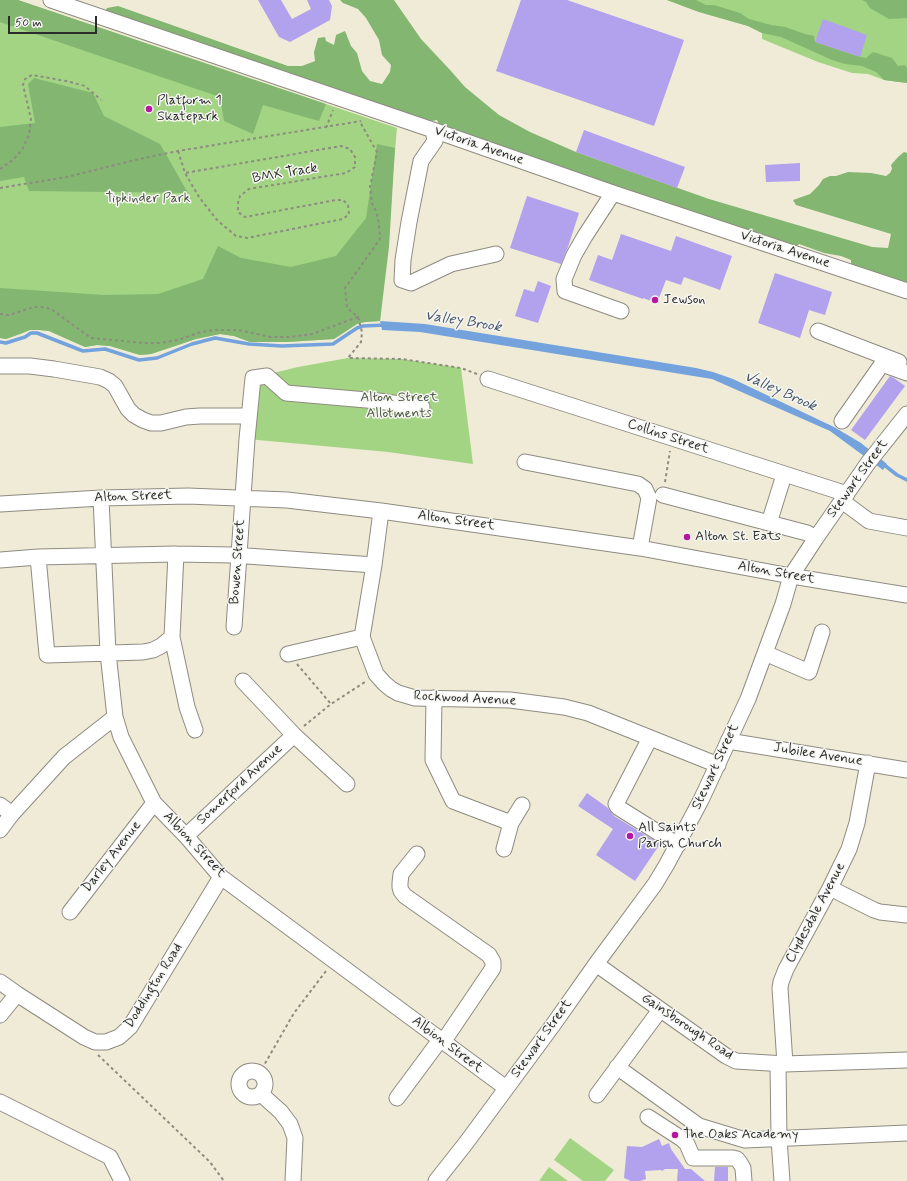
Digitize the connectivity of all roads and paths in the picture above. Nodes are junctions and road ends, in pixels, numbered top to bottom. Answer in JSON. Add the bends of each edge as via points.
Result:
{"nodes":[{"id":1,"x":51,"y":0,"type":"edge"},
{"id":2,"x":71,"y":3,"type":"edge"},
{"id":3,"x":338,"y":97,"type":"junction"},
{"id":4,"x":101,"y":100,"type":"dead end"},
{"id":5,"x":368,"y":108,"type":"junction"},
{"id":6,"x":360,"y":122,"type":"junction"},
{"id":7,"x":326,"y":128,"type":"junction"},
{"id":8,"x":438,"y":131,"type":"junction"},
{"id":9,"x":178,"y":151,"type":"junction"},
{"id":10,"x":0,"y":169,"type":"edge"},
{"id":11,"x":185,"y":173,"type":"junction"},
{"id":12,"x":0,"y":188,"type":"edge"},
{"id":13,"x":613,"y":193,"type":"junction"},
{"id":14,"x":496,"y":254,"type":"dead end"},
{"id":15,"x":907,"y":291,"type":"edge"},
{"id":16,"x":621,"y":311,"type":"dead end"},
{"id":17,"x":0,"y":314,"type":"edge"},
{"id":18,"x":358,"y":317,"type":"junction"},
{"id":19,"x":818,"y":331,"type":"dead end"},
{"id":20,"x":907,"y":365,"type":"edge"},
{"id":21,"x":0,"y":366,"type":"edge"},
{"id":22,"x":907,"y":373,"type":"edge"},
{"id":23,"x":488,"y":379,"type":"joint"},
{"id":24,"x":422,"y":407,"type":"dead end"},
{"id":25,"x":907,"y":414,"type":"edge"},
{"id":26,"x":249,"y":416,"type":"junction"},
{"id":27,"x":842,"y":421,"type":"dead end"},
{"id":28,"x":672,"y":438,"type":"junction"},
{"id":29,"x":525,"y":462,"type":"dead end"},
{"id":30,"x":784,"y":475,"type":"junction"},
{"id":31,"x":664,"y":495,"type":"joint"},
{"id":32,"x":101,"y":498,"type":"junction"},
{"id":33,"x":243,"y":498,"type":"junction"},
{"id":34,"x":844,"y":498,"type":"junction"},
{"id":35,"x":0,"y":504,"type":"edge"},
{"id":36,"x":381,"y":511,"type":"junction"},
{"id":37,"x":769,"y":523,"type":"junction"},
{"id":38,"x":907,"y":528,"type":"edge"},
{"id":39,"x":816,"y":538,"type":"junction"},
{"id":40,"x":640,"y":548,"type":"junction"},
{"id":41,"x":176,"y":554,"type":"junction"},
{"id":42,"x":103,"y":555,"type":"junction"},
{"id":43,"x":239,"y":556,"type":"junction"},
{"id":44,"x":38,"y":557,"type":"junction"},
{"id":45,"x":0,"y":560,"type":"edge"},
{"id":46,"x":374,"y":565,"type":"junction"},
{"id":47,"x":791,"y":576,"type":"junction"},
{"id":48,"x":907,"y":595,"type":"edge"},
{"id":49,"x":234,"y":627,"type":"dead end"},
{"id":50,"x":822,"y":632,"type":"dead end"},
{"id":51,"x":172,"y":637,"type":"junction"},
{"id":52,"x":362,"y":637,"type":"junction"},
{"id":53,"x":108,"y":653,"type":"junction"},
{"id":54,"x":765,"y":653,"type":"junction"},
{"id":55,"x":288,"y":654,"type":"joint"},
{"id":56,"x":376,"y":674,"type":"junction"},
{"id":57,"x":243,"y":681,"type":"dead end"},
{"id":58,"x":434,"y":698,"type":"junction"},
{"id":59,"x":331,"y":704,"type":"junction"},
{"id":60,"x":115,"y":717,"type":"junction"},
{"id":61,"x":195,"y":730,"type":"dead end"},
{"id":62,"x":294,"y":735,"type":"junction"},
{"id":63,"x":650,"y":738,"type":"junction"},
{"id":64,"x":728,"y":741,"type":"junction"},
{"id":65,"x":868,"y":763,"type":"junction"},
{"id":66,"x":718,"y":765,"type":"junction"},
{"id":67,"x":907,"y":770,"type":"edge"},
{"id":68,"x":347,"y":784,"type":"dead end"},
{"id":69,"x":154,"y":803,"type":"junction"},
{"id":70,"x":0,"y":805,"type":"edge"},
{"id":71,"x":522,"y":805,"type":"dead end"},
{"id":72,"x":12,"y":814,"type":"junction"},
{"id":73,"x":511,"y":823,"type":"junction"},
{"id":74,"x":0,"y":830,"type":"edge"},
{"id":75,"x":186,"y":836,"type":"junction"},
{"id":76,"x":678,"y":846,"type":"junction"},
{"id":77,"x":504,"y":849,"type":"dead end"},
{"id":78,"x":417,"y":854,"type":"dead end"},
{"id":79,"x":221,"y":877,"type":"junction"},
{"id":80,"x":830,"y":888,"type":"junction"},
{"id":81,"x":70,"y":912,"type":"dead end"},
{"id":82,"x":907,"y":915,"type":"edge"},
{"id":83,"x":334,"y":961,"type":"junction"},
{"id":84,"x":596,"y":964,"type":"junction"},
{"id":85,"x":0,"y":982,"type":"edge"},
{"id":86,"x":17,"y":994,"type":"junction"},
{"id":87,"x":660,"y":1010,"type":"junction"},
{"id":88,"x":0,"y":1015,"type":"edge"},
{"id":89,"x":442,"y":1041,"type":"junction"},
{"id":90,"x":95,"y":1042,"type":"junction"},
{"id":91,"x":907,"y":1060,"type":"edge"},
{"id":92,"x":782,"y":1064,"type":"junction"},
{"id":93,"x":617,"y":1067,"type":"junction"},
{"id":94,"x":259,"y":1074,"type":"junction"},
{"id":95,"x":506,"y":1088,"type":"junction"},
{"id":96,"x":261,"y":1094,"type":"junction"},
{"id":97,"x":597,"y":1095,"type":"dead end"},
{"id":98,"x":397,"y":1098,"type":"dead end"},
{"id":99,"x":0,"y":1102,"type":"edge"},
{"id":100,"x":648,"y":1117,"type":"dead end"},
{"id":101,"x":907,"y":1133,"type":"edge"},
{"id":102,"x":779,"y":1139,"type":"junction"},
{"id":103,"x":122,"y":1181,"type":"edge"},
{"id":104,"x":224,"y":1181,"type":"edge"},
{"id":105,"x":293,"y":1181,"type":"edge"},
{"id":106,"x":436,"y":1181,"type":"edge"},
{"id":107,"x":744,"y":1181,"type":"edge"},
{"id":108,"x":782,"y":1181,"type":"edge"}],
"edges":[{"from":1,"to":2,"type":"street","name":"Victoria Avenue"},
{"from":2,"to":3,"type":"street","name":"Victoria Avenue"},
{"from":3,"to":5,"type":"street","name":"Victoria Avenue"},
{"from":3,"to":7,"type":"path"},
{"from":4,"to":10,"type":"path","via":[[85,86],[32,75],[25,79],[23,85],[31,119],[29,135],[22,150]]},
{"from":5,"to":6,"type":"path"},
{"from":5,"to":8,"type":"street","name":"Victoria Avenue"},
{"from":6,"to":7,"type":"path"},
{"from":6,"to":18,"type":"path","via":[[377,152],[370,188],[380,239],[345,288],[347,308]]},
{"from":7,"to":9,"type":"path"},
{"from":8,"to":13,"type":"street","name":"Victoria Avenue"},
{"from":8,"to":14,"type":"street","via":[[421,161],[409,222],[402,280],[411,283],[451,264]]},
{"from":9,"to":11,"type":"path"},
{"from":9,"to":12,"type":"path","via":[[67,177]]},
{"from":11,"to":11,"type":"path","name":"BMX Track","via":[[341,146],[350,149],[356,156],[356,167],[346,173],[249,189],[240,196],[238,203],[238,212],[245,217],[343,200],[348,205],[349,214],[343,219],[247,238],[236,236],[217,220]]},
{"from":13,"to":15,"type":"street","name":"Victoria Avenue"},
{"from":13,"to":16,"type":"street","via":[[578,248],[564,280],[565,291]]},
{"from":17,"to":18,"type":"path","via":[[9,315],[42,307],[51,309],[91,338],[144,343],[178,340],[215,330],[239,330],[270,337],[290,337],[312,334]]},
{"from":18,"to":23,"type":"path","via":[[362,332],[361,342],[348,358],[402,359],[461,368]]},
{"from":19,"to":20,"type":"street"},
{"from":21,"to":26,"type":"street","via":[[30,366],[100,377],[115,386],[134,415],[151,423],[200,416]]},
{"from":22,"to":27,"type":"street","via":[[882,364]]},
{"from":23,"to":28,"type":"street","name":"Collins Street"},
{"from":24,"to":26,"type":"street","name":"Bowen Street","via":[[286,393],[267,376],[253,378]]},
{"from":25,"to":34,"type":"street","name":"Stewart Street"},
{"from":26,"to":33,"type":"street","name":"Bowen Street"},
{"from":28,"to":30,"type":"street","name":"Collins Street"},
{"from":28,"to":31,"type":"path"},
{"from":29,"to":40,"type":"street","via":[[638,484],[645,489],[649,498]]},
{"from":30,"to":34,"type":"street","name":"Collins Street"},
{"from":30,"to":37,"type":"street"},
{"from":31,"to":37,"type":"street"},
{"from":32,"to":33,"type":"street","name":"Alton Street"},
{"from":32,"to":35,"type":"street","name":"Alton Street"},
{"from":32,"to":42,"type":"street","name":"Albion Street"},
{"from":33,"to":36,"type":"street","name":"Alton Street","via":[[287,500]]},
{"from":33,"to":43,"type":"street","name":"Bowen Street"},
{"from":34,"to":38,"type":"street","name":"Collins Street","via":[[869,521]]},
{"from":34,"to":39,"type":"street","name":"Stewart Street"},
{"from":36,"to":40,"type":"street","name":"Alton Street"},
{"from":36,"to":46,"type":"street"},
{"from":37,"to":39,"type":"street","via":[[807,533]]},
{"from":39,"to":47,"type":"street","name":"Stewart Street"},
{"from":40,"to":47,"type":"street","name":"Alton Street"},
{"from":41,"to":42,"type":"street"},
{"from":41,"to":43,"type":"street"},
{"from":41,"to":51,"type":"street"},
{"from":42,"to":44,"type":"street"},
{"from":42,"to":53,"type":"street","name":"Albion Street"},
{"from":43,"to":46,"type":"street"},
{"from":43,"to":49,"type":"street","name":"Bowen Street"},
{"from":44,"to":45,"type":"street"},
{"from":44,"to":53,"type":"street","via":[[47,655]]},
{"from":46,"to":52,"type":"street"},
{"from":47,"to":48,"type":"street","name":"Alton Street"},
{"from":47,"to":54,"type":"street","name":"Stewart Street"},
{"from":50,"to":54,"type":"street","via":[[809,672]]},
{"from":51,"to":53,"type":"street","via":[[153,650]]},
{"from":51,"to":61,"type":"street","via":[[187,707]]},
{"from":52,"to":55,"type":"street"},
{"from":52,"to":56,"type":"street","name":"Rockwood Avenue"},
{"from":53,"to":60,"type":"street","name":"Albion Street"},
{"from":54,"to":64,"type":"street","name":"Stewart Street","via":[[748,699]]},
{"from":55,"to":59,"type":"path"},
{"from":56,"to":58,"type":"street","name":"Rockwood Avenue","via":[[384,684],[398,693],[415,698]]},
{"from":56,"to":59,"type":"path"},
{"from":57,"to":62,"type":"street","name":"Somerford Avenue"},
{"from":58,"to":63,"type":"street","name":"Rockwood Avenue","via":[[510,700],[564,707],[588,713]]},
{"from":58,"to":73,"type":"street","via":[[433,760],[453,801]]},
{"from":59,"to":62,"type":"path"},
{"from":60,"to":69,"type":"street","name":"Albion Street","via":[[121,738]]},
{"from":60,"to":72,"type":"street","via":[[64,757]]},
{"from":62,"to":68,"type":"street","name":"Somerford Avenue"},
{"from":62,"to":75,"type":"street","name":"Somerford Avenue"},
{"from":63,"to":66,"type":"street","name":"Rockwood Avenue"},
{"from":63,"to":76,"type":"street","via":[[616,804]]},
{"from":64,"to":65,"type":"street","name":"Jubilee Avenue"},
{"from":64,"to":66,"type":"street","name":"Stewart Street"},
{"from":65,"to":67,"type":"street","name":"Jubilee Avenue"},
{"from":65,"to":80,"type":"street","name":"Clydesdale Avenue","via":[[854,836]]},
{"from":66,"to":76,"type":"street","name":"Stewart Street"},
{"from":69,"to":75,"type":"street","name":"Albion Street"},
{"from":69,"to":81,"type":"street","name":"Darley Avenue"},
{"from":70,"to":72,"type":"street"},
{"from":71,"to":73,"type":"street"},
{"from":72,"to":74,"type":"street"},
{"from":73,"to":77,"type":"street"},
{"from":75,"to":79,"type":"street","name":"Albion Street"},
{"from":76,"to":84,"type":"street","name":"Stewart Street","via":[[655,884]]},
{"from":78,"to":89,"type":"street","via":[[401,874],[401,891],[489,955],[493,962],[493,968]]},
{"from":79,"to":83,"type":"street","name":"Albion Street"},
{"from":79,"to":90,"type":"street","name":"Doddington Road","via":[[130,1027],[119,1037],[106,1042]]},
{"from":80,"to":82,"type":"street","via":[[874,910]]},
{"from":80,"to":92,"type":"street","name":"Clydesdale Avenue","via":[[781,982]]},
{"from":83,"to":89,"type":"street","name":"Albion Street"},
{"from":83,"to":94,"type":"path","via":[[294,1013]]},
{"from":84,"to":87,"type":"street","name":"Gainsborough Road"},
{"from":84,"to":95,"type":"street","name":"Stewart Street"},
{"from":85,"to":86,"type":"street"},
{"from":86,"to":88,"type":"street"},
{"from":86,"to":90,"type":"street","via":[[84,1038]]},
{"from":87,"to":92,"type":"street","name":"Gainsborough Road","via":[[736,1061]]},
{"from":87,"to":93,"type":"street"},
{"from":89,"to":95,"type":"street","name":"Albion Street"},
{"from":89,"to":98,"type":"street"},
{"from":90,"to":104,"type":"path","via":[[98,1056],[210,1162]]},
{"from":91,"to":92,"type":"street","name":"Gainsborough Road"},
{"from":92,"to":102,"type":"street","name":"Clydesdale Avenue"},
{"from":93,"to":97,"type":"street"},
{"from":93,"to":102,"type":"street","via":[[699,1126],[745,1140]]},
{"from":94,"to":96,"type":"street","via":[[265,1082]]},
{"from":94,"to":96,"type":"street","via":[[245,1074],[239,1082],[239,1087],[250,1097]]},
{"from":95,"to":106,"type":"street","name":"Stewart Street"},
{"from":96,"to":105,"type":"street","via":[[290,1124],[295,1138]]},
{"from":99,"to":103,"type":"street","via":[[110,1157]]},
{"from":100,"to":107,"type":"street","via":[[682,1139],[694,1158],[737,1159],[743,1168]]},
{"from":101,"to":102,"type":"street"},
{"from":102,"to":108,"type":"street","name":"Clydesdale Avenue"}]}
